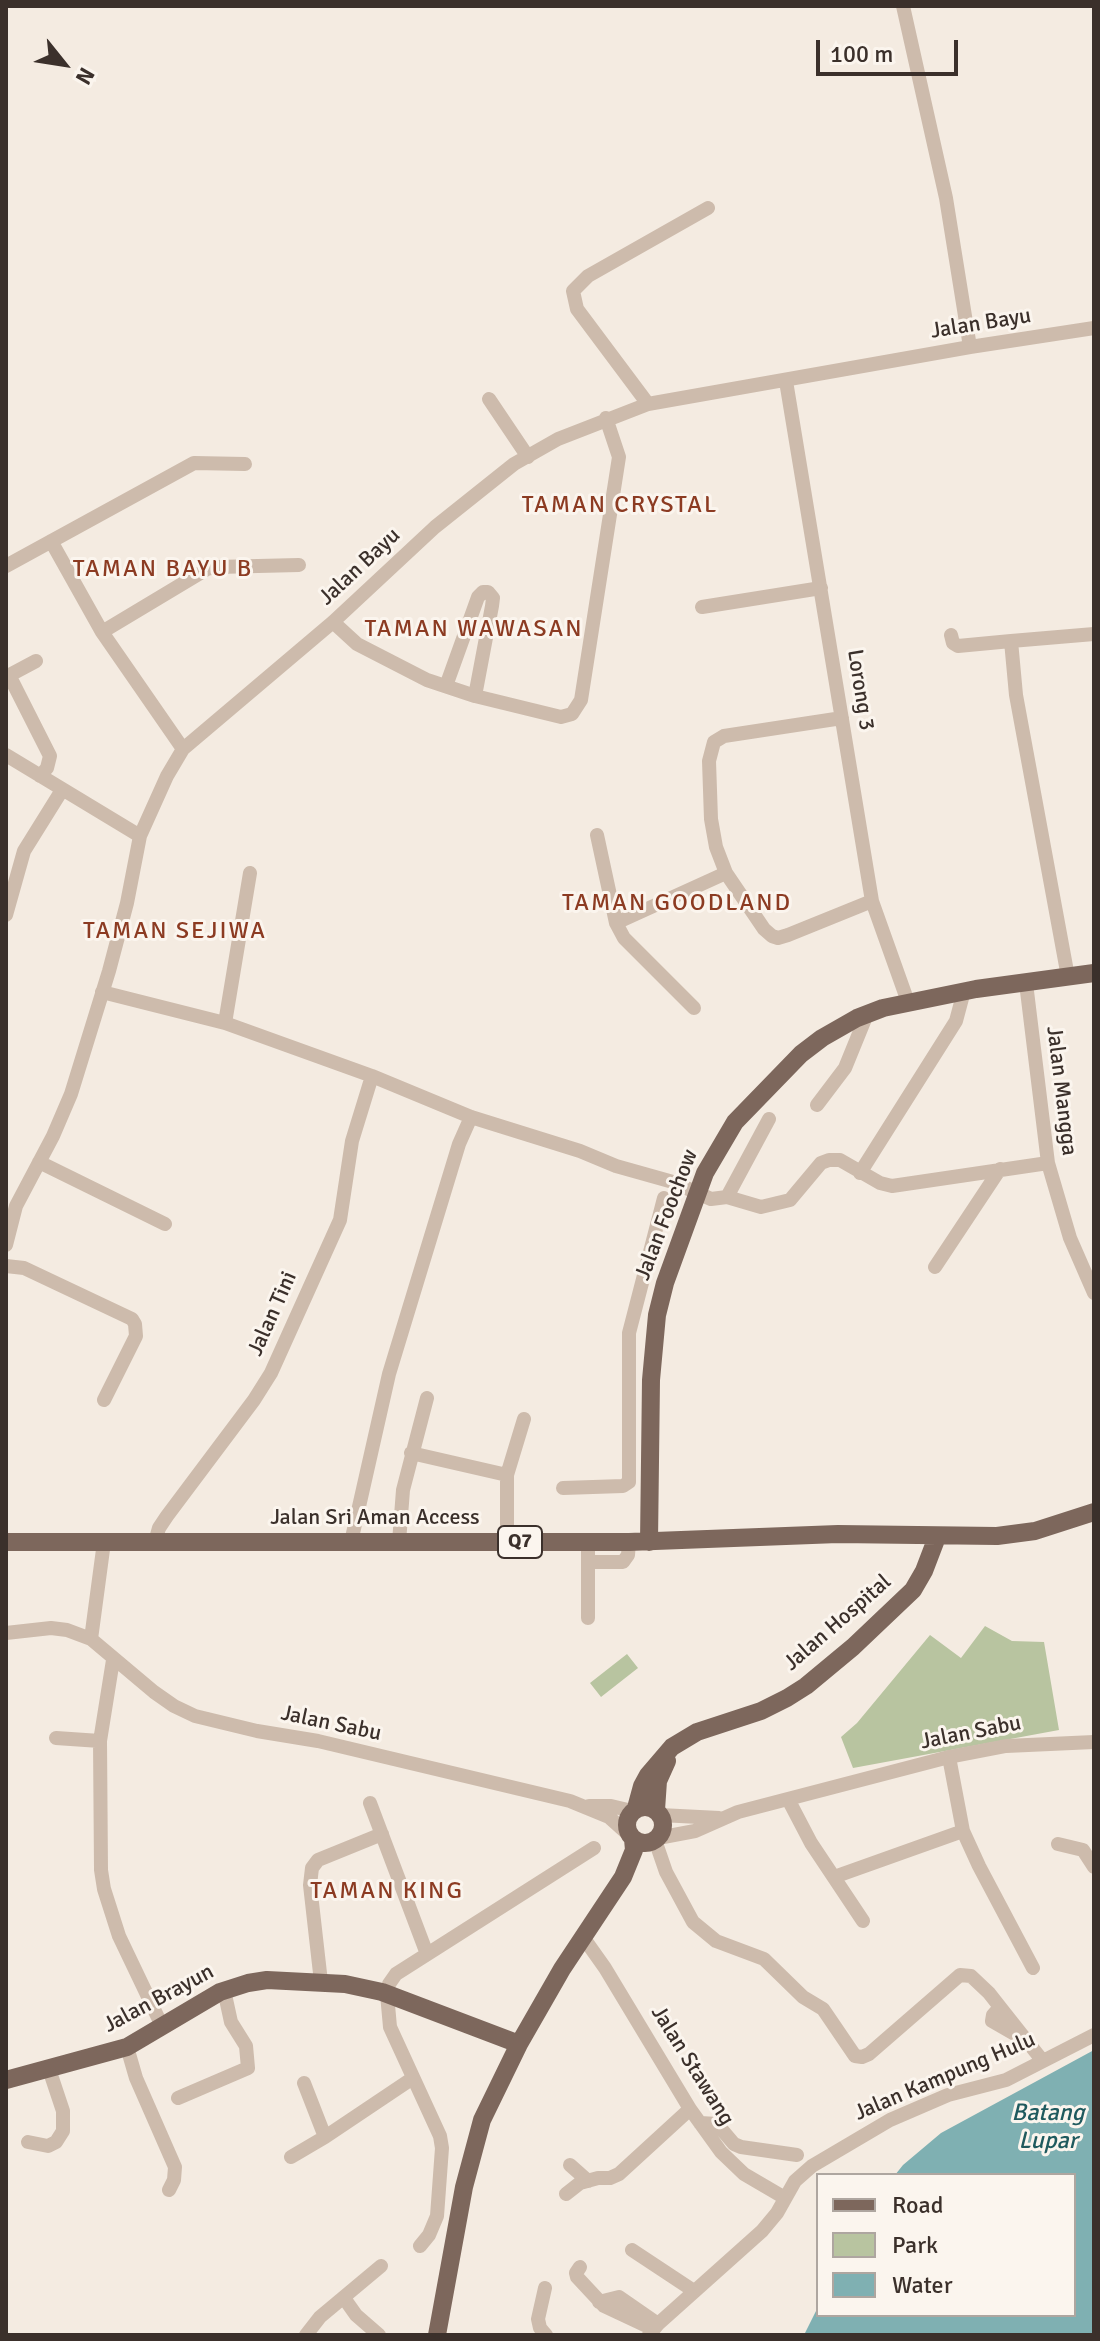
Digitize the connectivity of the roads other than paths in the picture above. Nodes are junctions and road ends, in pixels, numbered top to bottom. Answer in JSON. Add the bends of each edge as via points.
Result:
{"nodes":[{"id":1,"x":903,"y":6,"type":"edge"},
{"id":2,"x":708,"y":208,"type":"dead end"},
{"id":3,"x":1094,"y":328,"type":"edge"},
{"id":4,"x":970,"y":347,"type":"junction"},
{"id":5,"x":786,"y":381,"type":"junction"},
{"id":6,"x":489,"y":399,"type":"dead end"},
{"id":7,"x":648,"y":404,"type":"junction"},
{"id":8,"x":606,"y":418,"type":"junction"},
{"id":9,"x":528,"y":457,"type":"junction"},
{"id":10,"x":245,"y":464,"type":"dead end"},
{"id":11,"x":51,"y":541,"type":"junction"},
{"id":12,"x":299,"y":565,"type":"dead end"},
{"id":13,"x":6,"y":566,"type":"edge"},
{"id":14,"x":821,"y":588,"type":"junction"},
{"id":15,"x":702,"y":607,"type":"dead end"},
{"id":16,"x":333,"y":622,"type":"junction"},
{"id":17,"x":102,"y":632,"type":"junction"},
{"id":18,"x":1094,"y":634,"type":"edge"},
{"id":19,"x":951,"y":635,"type":"dead end"},
{"id":20,"x":1011,"y":641,"type":"junction"},
{"id":21,"x":36,"y":661,"type":"dead end"},
{"id":22,"x":8,"y":676,"type":"edge"},
{"id":23,"x":446,"y":686,"type":"junction"},
{"id":24,"x":475,"y":696,"type":"junction"},
{"id":25,"x":842,"y":718,"type":"junction"},
{"id":26,"x":183,"y":749,"type":"junction"},
{"id":27,"x":6,"y":755,"type":"edge"},
{"id":28,"x":40,"y":776,"type":"junction"},
{"id":29,"x":62,"y":790,"type":"junction"},
{"id":30,"x":597,"y":835,"type":"dead end"},
{"id":31,"x":140,"y":836,"type":"junction"},
{"id":32,"x":250,"y":873,"type":"dead end"},
{"id":33,"x":726,"y":873,"type":"junction"},
{"id":34,"x":872,"y":901,"type":"junction"},
{"id":35,"x":6,"y":915,"type":"edge"},
{"id":36,"x":616,"y":923,"type":"junction"},
{"id":37,"x":1094,"y":973,"type":"edge"},
{"id":38,"x":1068,"y":977,"type":"junction"},
{"id":39,"x":1026,"y":983,"type":"junction"},
{"id":40,"x":102,"y":992,"type":"junction"},
{"id":41,"x":908,"y":1002,"type":"junction"},
{"id":42,"x":962,"y":1002,"type":"junction"},
{"id":43,"x":694,"y":1008,"type":"dead end"},
{"id":44,"x":867,"y":1014,"type":"junction"},
{"id":45,"x":225,"y":1023,"type":"junction"},
{"id":46,"x":372,"y":1076,"type":"junction"},
{"id":47,"x":817,"y":1105,"type":"dead end"},
{"id":48,"x":471,"y":1117,"type":"junction"},
{"id":49,"x":769,"y":1119,"type":"dead end"},
{"id":50,"x":39,"y":1162,"type":"junction"},
{"id":51,"x":1048,"y":1163,"type":"junction"},
{"id":52,"x":1000,"y":1169,"type":"junction"},
{"id":53,"x":860,"y":1173,"type":"junction"},
{"id":54,"x":712,"y":1197,"type":"junction"},
{"id":55,"x":664,"y":1198,"type":"dead end"},
{"id":56,"x":165,"y":1224,"type":"dead end"},
{"id":57,"x":6,"y":1245,"type":"edge"},
{"id":58,"x":6,"y":1266,"type":"edge"},
{"id":59,"x":935,"y":1267,"type":"dead end"},
{"id":60,"x":1094,"y":1293,"type":"edge"},
{"id":61,"x":629,"y":1333,"type":"junction"},
{"id":62,"x":654,"y":1334,"type":"junction"},
{"id":63,"x":427,"y":1398,"type":"dead end"},
{"id":64,"x":104,"y":1400,"type":"dead end"},
{"id":65,"x":524,"y":1419,"type":"dead end"},
{"id":66,"x":411,"y":1453,"type":"junction"},
{"id":67,"x":507,"y":1475,"type":"junction"},
{"id":68,"x":563,"y":1488,"type":"dead end"},
{"id":69,"x":1094,"y":1512,"type":"edge"},
{"id":70,"x":937,"y":1537,"type":"junction"},
{"id":71,"x":588,"y":1541,"type":"junction"},
{"id":72,"x":6,"y":1542,"type":"edge"},
{"id":73,"x":104,"y":1542,"type":"junction"},
{"id":74,"x":155,"y":1542,"type":"junction"},
{"id":75,"x":351,"y":1542,"type":"junction"},
{"id":76,"x":399,"y":1542,"type":"junction"},
{"id":77,"x":507,"y":1542,"type":"junction"},
{"id":78,"x":629,"y":1542,"type":"junction"},
{"id":79,"x":649,"y":1542,"type":"junction"},
{"id":80,"x":589,"y":1562,"type":"junction"},
{"id":81,"x":588,"y":1618,"type":"dead end"},
{"id":82,"x":6,"y":1633,"type":"edge"},
{"id":83,"x":91,"y":1639,"type":"junction"},
{"id":84,"x":113,"y":1660,"type":"junction"},
{"id":85,"x":56,"y":1738,"type":"dead end"},
{"id":86,"x":683,"y":1740,"type":"junction"},
{"id":87,"x":100,"y":1741,"type":"junction"},
{"id":88,"x":1094,"y":1742,"type":"edge"},
{"id":89,"x":949,"y":1757,"type":"junction"},
{"id":90,"x":788,"y":1799,"type":"junction"},
{"id":91,"x":370,"y":1803,"type":"dead end"},
{"id":92,"x":585,"y":1806,"type":"junction"},
{"id":93,"x":634,"y":1810,"type":"junction"},
{"id":94,"x":658,"y":1812,"type":"junction"},
{"id":95,"x":720,"y":1818,"type":"junction"},
{"id":96,"x":963,"y":1831,"type":"junction"},
{"id":97,"x":382,"y":1834,"type":"junction"},
{"id":98,"x":645,"y":1839,"type":"junction"},
{"id":99,"x":1058,"y":1844,"type":"dead end"},
{"id":100,"x":594,"y":1848,"type":"dead end"},
{"id":101,"x":1094,"y":1867,"type":"edge"},
{"id":102,"x":834,"y":1877,"type":"junction"},
{"id":103,"x":863,"y":1921,"type":"dead end"},
{"id":104,"x":583,"y":1937,"type":"junction"},
{"id":105,"x":427,"y":1954,"type":"junction"},
{"id":106,"x":1033,"y":1968,"type":"dead end"},
{"id":107,"x":321,"y":1982,"type":"junction"},
{"id":108,"x":224,"y":1990,"type":"junction"},
{"id":109,"x":387,"y":1994,"type":"junction"},
{"id":110,"x":162,"y":2026,"type":"junction"},
{"id":111,"x":1094,"y":2035,"type":"edge"},
{"id":112,"x":519,"y":2044,"type":"junction"},
{"id":113,"x":127,"y":2047,"type":"junction"},
{"id":114,"x":1042,"y":2060,"type":"junction"},
{"id":115,"x":49,"y":2069,"type":"junction"},
{"id":116,"x":413,"y":2078,"type":"junction"},
{"id":117,"x":6,"y":2080,"type":"edge"},
{"id":118,"x":304,"y":2083,"type":"dead end"},
{"id":119,"x":178,"y":2098,"type":"dead end"},
{"id":120,"x":690,"y":2109,"type":"junction"},
{"id":121,"x":700,"y":2123,"type":"junction"},
{"id":122,"x":325,"y":2137,"type":"junction"},
{"id":123,"x":28,"y":2142,"type":"dead end"},
{"id":124,"x":797,"y":2155,"type":"dead end"},
{"id":125,"x":291,"y":2157,"type":"dead end"},
{"id":126,"x":570,"y":2165,"type":"dead end"},
{"id":127,"x":588,"y":2181,"type":"junction"},
{"id":128,"x":439,"y":2186,"type":"junction"},
{"id":129,"x":464,"y":2187,"type":"junction"},
{"id":130,"x":169,"y":2190,"type":"dead end"},
{"id":131,"x":566,"y":2194,"type":"dead end"},
{"id":132,"x":785,"y":2198,"type":"junction"},
{"id":133,"x":420,"y":2246,"type":"dead end"},
{"id":134,"x":632,"y":2250,"type":"dead end"},
{"id":135,"x":381,"y":2266,"type":"dead end"},
{"id":136,"x":580,"y":2267,"type":"dead end"},
{"id":137,"x":545,"y":2288,"type":"dead end"},
{"id":138,"x":694,"y":2291,"type":"junction"},
{"id":139,"x":344,"y":2298,"type":"junction"},
{"id":140,"x":654,"y":2329,"type":"edge"},
{"id":141,"x":306,"y":2335,"type":"edge"},
{"id":142,"x":379,"y":2335,"type":"edge"},
{"id":143,"x":437,"y":2335,"type":"edge"},
{"id":144,"x":546,"y":2335,"type":"edge"}],
"edges":[{"from":1,"to":4,"type":"street","via":[[946,198]]},
{"from":2,"to":7,"type":"street","via":[[588,276],[573,291],[577,309]]},
{"from":3,"to":4,"type":"street","name":"Jalan Bayu"},
{"from":4,"to":5,"type":"street","name":"Jalan Bayu"},
{"from":5,"to":7,"type":"street","name":"Jalan Bayu"},
{"from":5,"to":14,"type":"street","name":"Lorong 3"},
{"from":6,"to":9,"type":"street"},
{"from":7,"to":8,"type":"street","name":"Jalan Bayu"},
{"from":8,"to":9,"type":"street","name":"Jalan Bayu"},
{"from":8,"to":24,"type":"street","via":[[619,457],[579,705],[561,717]]},
{"from":9,"to":16,"type":"street","name":"Jalan Bayu","via":[[435,527]]},
{"from":10,"to":11,"type":"street","via":[[194,463]]},
{"from":11,"to":13,"type":"street"},
{"from":11,"to":17,"type":"street"},
{"from":12,"to":17,"type":"street","via":[[207,569]]},
{"from":14,"to":15,"type":"street"},
{"from":14,"to":25,"type":"street","name":"Lorong 3"},
{"from":16,"to":23,"type":"street","via":[[357,644]]},
{"from":16,"to":26,"type":"street","name":"Jalan Bayu"},
{"from":17,"to":26,"type":"street"},
{"from":18,"to":20,"type":"street"},
{"from":19,"to":20,"type":"street","via":[[958,646]]},
{"from":20,"to":38,"type":"street","via":[[1016,695]]},
{"from":21,"to":22,"type":"street"},
{"from":22,"to":28,"type":"street","via":[[50,756]]},
{"from":23,"to":24,"type":"street"},
{"from":23,"to":24,"type":"street","via":[[478,597],[488,592],[493,600]]},
{"from":25,"to":33,"type":"street","via":[[724,736],[714,742],[709,761],[711,819]]},
{"from":25,"to":34,"type":"street","name":"Lorong 3"},
{"from":26,"to":31,"type":"street","name":"Jalan Bayu"},
{"from":27,"to":28,"type":"street"},
{"from":28,"to":29,"type":"street"},
{"from":29,"to":31,"type":"street"},
{"from":29,"to":35,"type":"street","via":[[24,851]]},
{"from":30,"to":36,"type":"street"},
{"from":31,"to":40,"type":"street","name":"Jalan Bayu"},
{"from":32,"to":45,"type":"street"},
{"from":33,"to":34,"type":"street","via":[[764,929],[778,938]]},
{"from":33,"to":36,"type":"street"},
{"from":34,"to":41,"type":"street","name":"Lorong 3"},
{"from":36,"to":43,"type":"street","via":[[624,938]]},
{"from":37,"to":38,"type":"main road","name":"Jalan Foochow"},
{"from":38,"to":39,"type":"main road","name":"Jalan Foochow"},
{"from":39,"to":42,"type":"main road","name":"Jalan Foochow"},
{"from":39,"to":51,"type":"street","name":"Jalan Mangga"},
{"from":40,"to":45,"type":"street"},
{"from":40,"to":50,"type":"street","name":"Jalan Bayu","via":[[65,1111]]},
{"from":41,"to":42,"type":"main road","name":"Jalan Foochow"},
{"from":41,"to":44,"type":"main road","name":"Jalan Foochow"},
{"from":42,"to":53,"type":"street"},
{"from":44,"to":47,"type":"street","via":[[845,1068]]},
{"from":44,"to":54,"type":"main road","name":"Jalan Foochow","via":[[801,1054],[751,1105],[723,1139],[705,1173]]},
{"from":45,"to":46,"type":"street"},
{"from":46,"to":48,"type":"street"},
{"from":46,"to":74,"type":"street","name":"Jalan Tini","via":[[352,1141],[340,1220],[271,1373],[167,1516]]},
{"from":48,"to":54,"type":"street"},
{"from":48,"to":75,"type":"street","via":[[389,1374]]},
{"from":49,"to":54,"type":"street"},
{"from":50,"to":56,"type":"street"},
{"from":50,"to":57,"type":"street","name":"Jalan Bayu","via":[[16,1206]]},
{"from":51,"to":52,"type":"street"},
{"from":51,"to":60,"type":"street","name":"Jalan Mangga","via":[[1070,1238]]},
{"from":52,"to":53,"type":"street","via":[[892,1186]]},
{"from":52,"to":59,"type":"street"},
{"from":53,"to":54,"type":"street","via":[[840,1160],[829,1160],[790,1200],[761,1207]]},
{"from":54,"to":62,"type":"main road","name":"Jalan Foochow","via":[[665,1283]]},
{"from":55,"to":61,"type":"street"},
{"from":58,"to":64,"type":"street","via":[[24,1268],[132,1319],[136,1336]]},
{"from":61,"to":62,"type":"street"},
{"from":61,"to":68,"type":"street","via":[[629,1482]]},
{"from":62,"to":79,"type":"main road","name":"Jalan Foochow"},
{"from":63,"to":66,"type":"street"},
{"from":65,"to":67,"type":"street"},
{"from":66,"to":67,"type":"street"},
{"from":66,"to":76,"type":"street"},
{"from":67,"to":77,"type":"street"},
{"from":69,"to":70,"type":"main road","number":"Q7","via":[[1017,1535]]},
{"from":70,"to":79,"type":"main road","name":"Jalan Sri Aman Access","number":"Q7","via":[[838,1534]]},
{"from":70,"to":86,"type":"main road","name":"Jalan Hospital","via":[[913,1590],[818,1677],[761,1711]]},
{"from":71,"to":77,"type":"main road","name":"Jalan Sri Aman Access","number":"Q7"},
{"from":71,"to":78,"type":"main road","name":"Jalan Sri Aman Access","number":"Q7"},
{"from":71,"to":80,"type":"street"},
{"from":72,"to":73,"type":"main road","name":"Jalan Sri Aman Access","number":"Q7"},
{"from":73,"to":74,"type":"main road","name":"Jalan Sri Aman Access","number":"Q7"},
{"from":73,"to":83,"type":"street"},
{"from":74,"to":75,"type":"main road","name":"Jalan Sri Aman Access","number":"Q7"},
{"from":75,"to":76,"type":"main road","name":"Jalan Sri Aman Access","number":"Q7"},
{"from":76,"to":77,"type":"main road","name":"Jalan Sri Aman Access","number":"Q7"},
{"from":78,"to":79,"type":"main road","name":"Jalan Sri Aman Access","number":"Q7"},
{"from":78,"to":80,"type":"street","via":[[623,1562]]},
{"from":80,"to":81,"type":"street"},
{"from":82,"to":83,"type":"street","via":[[51,1628]]},
{"from":83,"to":84,"type":"street","name":"Jalan Sabu"},
{"from":84,"to":87,"type":"street"},
{"from":84,"to":92,"type":"street","name":"Jalan Sabu","via":[[195,1716],[341,1754]]},
{"from":85,"to":87,"type":"street"},
{"from":86,"to":93,"type":"main road","via":[[654,1766]]},
{"from":86,"to":94,"type":"main road","via":[[660,1773]]},
{"from":87,"to":110,"type":"street","via":[[104,1889],[119,1936]]},
{"from":88,"to":89,"type":"street","name":"Jalan Sabu","via":[[1006,1746]]},
{"from":89,"to":90,"type":"street","name":"Jalan Sabu"},
{"from":89,"to":96,"type":"street"},
{"from":90,"to":95,"type":"street","name":"Jalan Sabu"},
{"from":90,"to":102,"type":"street"},
{"from":91,"to":97,"type":"street"},
{"from":92,"to":93,"type":"street"},
{"from":92,"to":98,"type":"street"},
{"from":93,"to":94,"type":"main road","via":[[646,1806]]},
{"from":93,"to":98,"type":"main road","via":[[627,1820]]},
{"from":94,"to":95,"type":"street"},
{"from":94,"to":98,"type":"main road","via":[[663,1827]]},
{"from":95,"to":98,"type":"street","via":[[695,1831]]},
{"from":96,"to":102,"type":"street"},
{"from":96,"to":106,"type":"street"},
{"from":97,"to":105,"type":"street"},
{"from":97,"to":107,"type":"street","via":[[318,1860],[312,1868]]},
{"from":98,"to":104,"type":"main road","via":[[638,1864],[623,1877]]},
{"from":98,"to":114,"type":"street","via":[[693,1922],[716,1941],[764,1959],[823,2009],[855,2056],[869,2054],[960,1975],[971,1976],[989,1993]]},
{"from":99,"to":101,"type":"street","via":[[1083,1850]]},
{"from":100,"to":105,"type":"street"},
{"from":102,"to":103,"type":"street"},
{"from":104,"to":112,"type":"main road"},
{"from":104,"to":120,"type":"street","name":"Jalan Stawang"},
{"from":105,"to":109,"type":"street","via":[[396,1974]]},
{"from":107,"to":108,"type":"main road","name":"Jalan Brayun","via":[[267,1980]]},
{"from":107,"to":109,"type":"main road","name":"Jalan Brayun"},
{"from":108,"to":110,"type":"main road","name":"Jalan Brayun"},
{"from":108,"to":119,"type":"street","via":[[231,2022],[246,2046],[248,2068]]},
{"from":109,"to":112,"type":"main road","name":"Jalan Brayun"},
{"from":109,"to":116,"type":"street","via":[[390,2027]]},
{"from":110,"to":113,"type":"main road","name":"Jalan Brayun"},
{"from":111,"to":114,"type":"street","name":"Jalan Kampung Hulu"},
{"from":112,"to":129,"type":"main road","via":[[482,2120]]},
{"from":113,"to":115,"type":"main road","name":"Jalan Brayun"},
{"from":113,"to":130,"type":"street","via":[[175,2167]]},
{"from":114,"to":132,"type":"street","name":"Jalan Kampung Hulu","via":[[1006,2080],[948,2095],[877,2126],[812,2166]]},
{"from":115,"to":117,"type":"main road","name":"Jalan Brayun"},
{"from":115,"to":123,"type":"street","via":[[63,2111],[63,2131],[48,2146]]},
{"from":116,"to":122,"type":"street"},
{"from":116,"to":128,"type":"street","via":[[440,2136]]},
{"from":118,"to":122,"type":"street"},
{"from":120,"to":121,"type":"street","name":"Jalan Stawang"},
{"from":120,"to":127,"type":"street","via":[[619,2174]]},
{"from":121,"to":124,"type":"street","via":[[717,2124],[741,2147]]},
{"from":121,"to":132,"type":"street","name":"Jalan Stawang","via":[[735,2167]]},
{"from":122,"to":125,"type":"street"},
{"from":126,"to":127,"type":"street"},
{"from":127,"to":131,"type":"street"},
{"from":128,"to":129,"type":"street"},
{"from":128,"to":133,"type":"street","via":[[437,2216]]},
{"from":129,"to":143,"type":"main road"},
{"from":132,"to":138,"type":"street","name":"Jalan Kampung Hulu","via":[[762,2231]]},
{"from":134,"to":138,"type":"street"},
{"from":135,"to":139,"type":"street"},
{"from":136,"to":140,"type":"street","via":[[577,2277],[599,2302]]},
{"from":137,"to":144,"type":"street","via":[[538,2319]]},
{"from":138,"to":140,"type":"street","name":"Jalan Kampung Hulu"},
{"from":139,"to":141,"type":"street"},
{"from":139,"to":142,"type":"street"}]}
